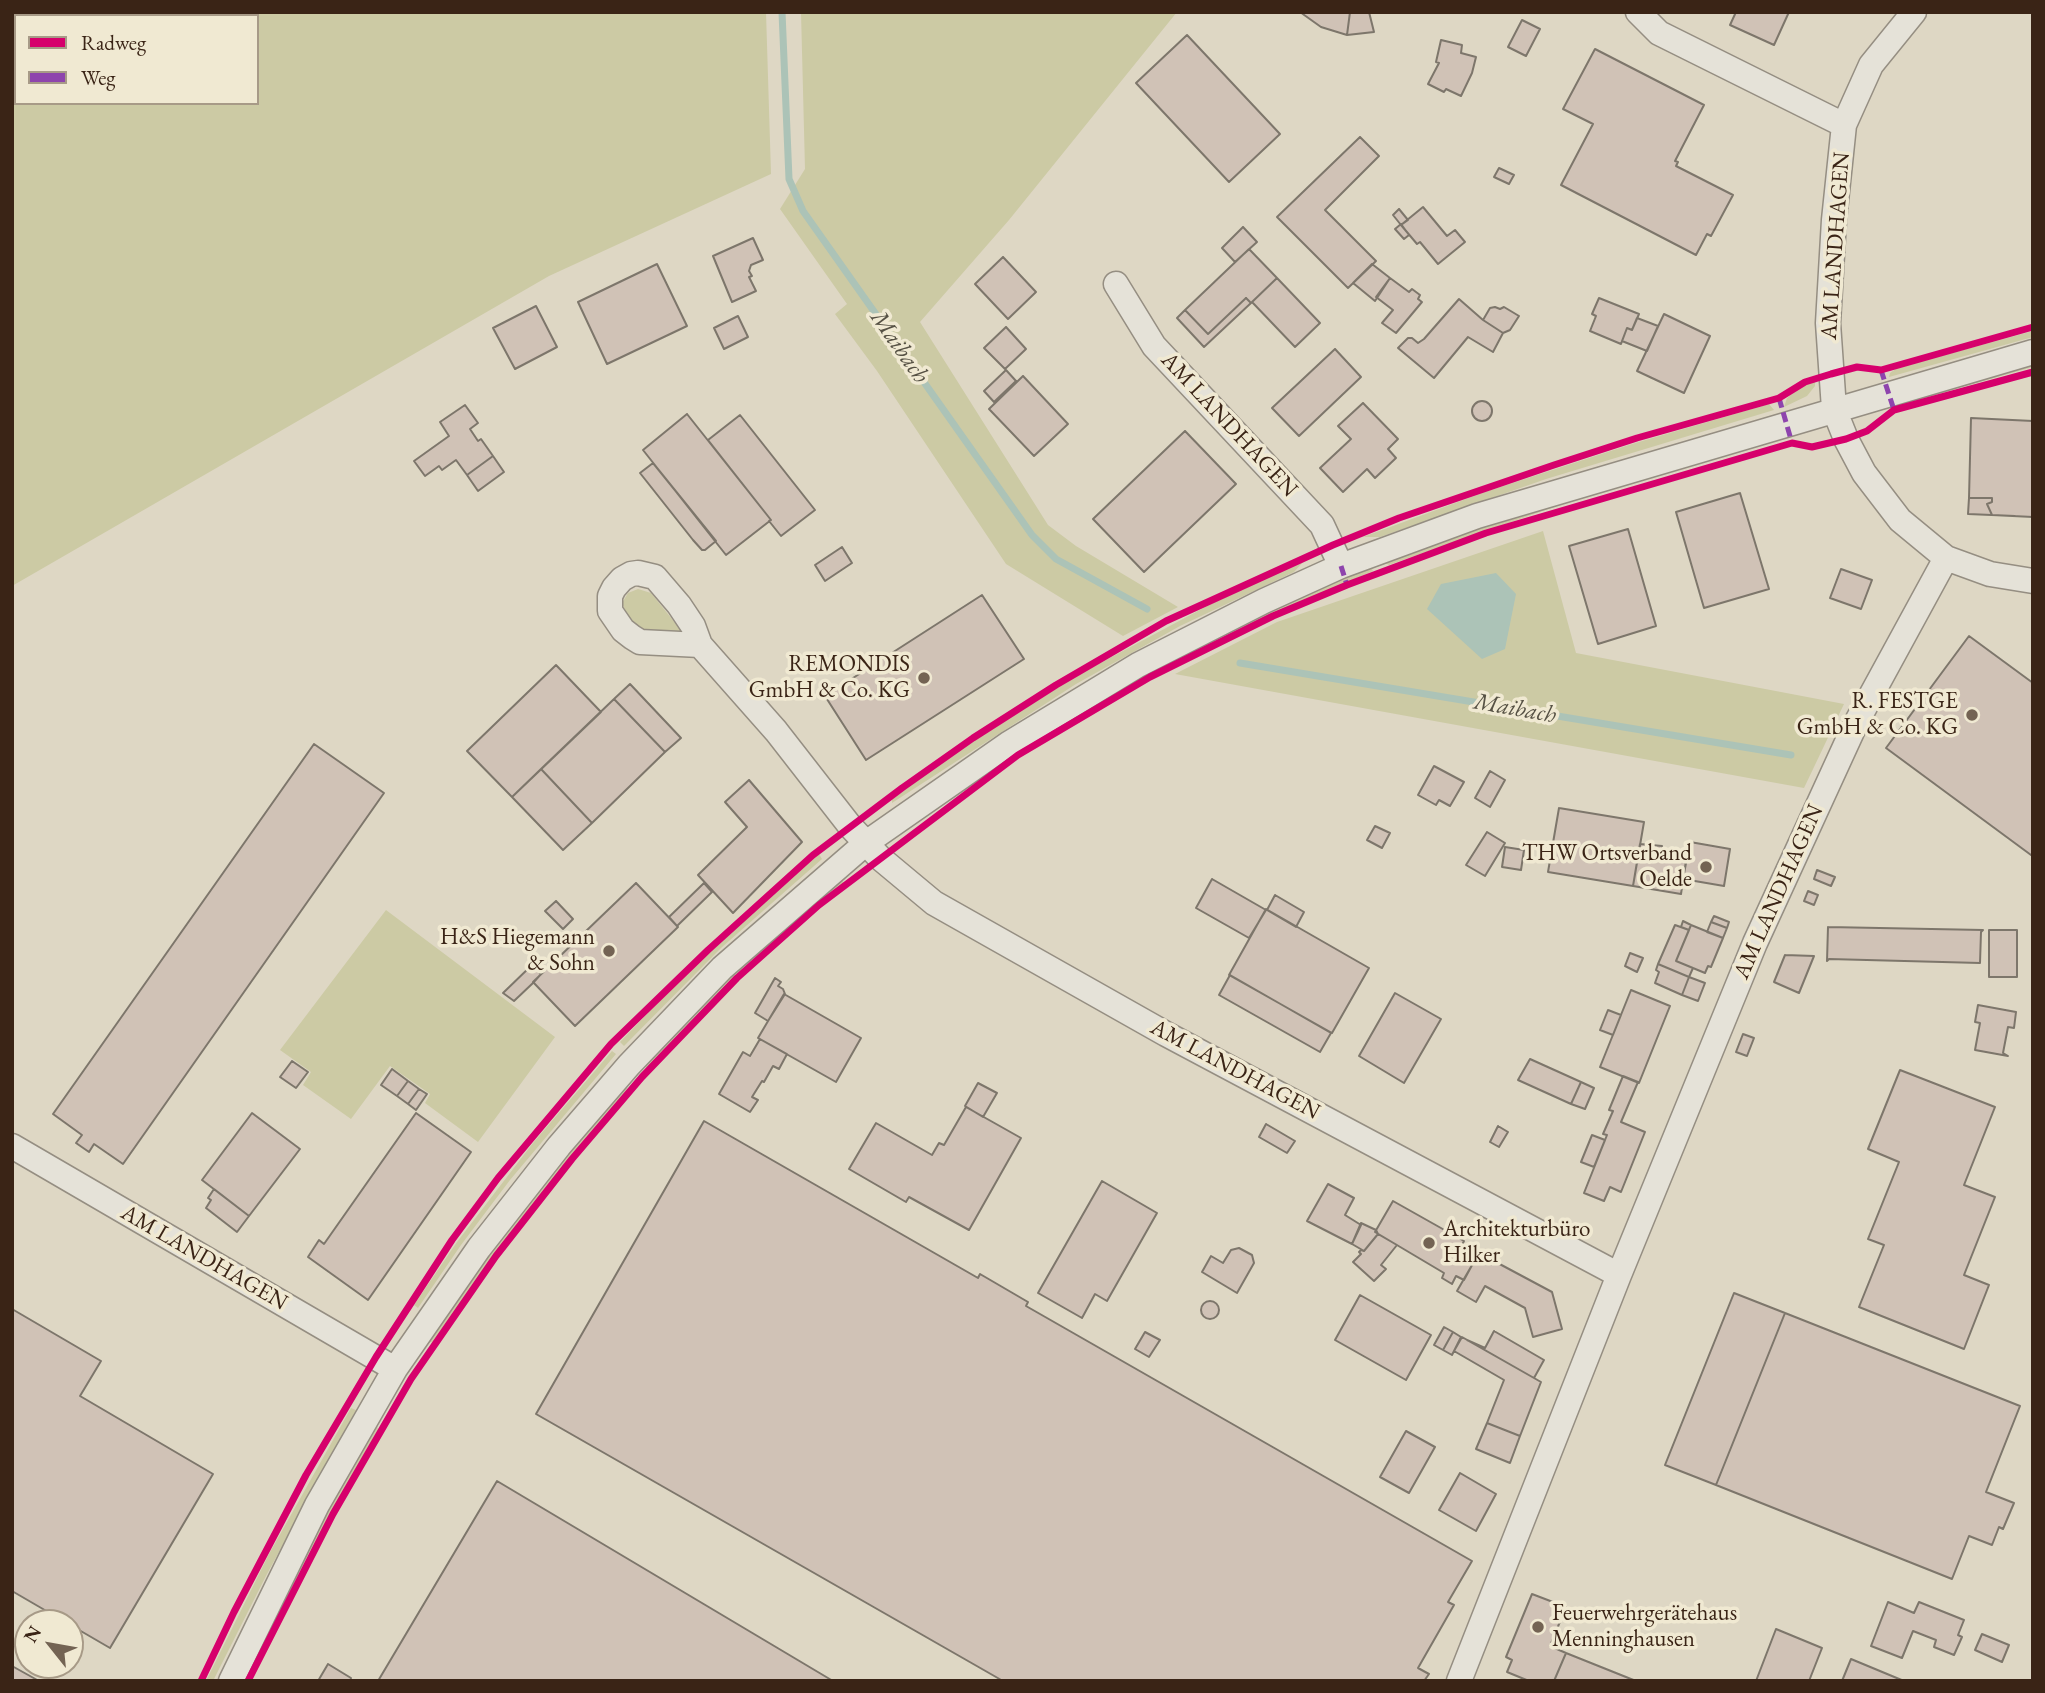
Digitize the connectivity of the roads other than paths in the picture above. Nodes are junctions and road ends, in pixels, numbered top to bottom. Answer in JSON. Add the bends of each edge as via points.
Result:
{"nodes":[{"id":1,"x":1638,"y":12,"type":"edge"},
{"id":2,"x":1914,"y":12,"type":"edge"},
{"id":3,"x":1844,"y":125,"type":"junction"},
{"id":4,"x":1116,"y":284,"type":"dead end"},
{"id":5,"x":2033,"y":352,"type":"edge"},
{"id":6,"x":1834,"y":409,"type":"junction"},
{"id":7,"x":1946,"y":558,"type":"junction"},
{"id":8,"x":1341,"y":566,"type":"junction"},
{"id":9,"x":2033,"y":581,"type":"edge"},
{"id":10,"x":700,"y":645,"type":"dead end"},
{"id":11,"x":866,"y":843,"type":"junction"},
{"id":12,"x":12,"y":1146,"type":"edge"},
{"id":13,"x":1619,"y":1275,"type":"junction"},
{"id":14,"x":395,"y":1369,"type":"junction"},
{"id":15,"x":231,"y":1681,"type":"edge"},
{"id":16,"x":1459,"y":1681,"type":"edge"}],
"edges":[{"from":1,"to":3,"type":"street","name":"AM LANDHAGEN","via":[[1659,33]]},
{"from":2,"to":3,"type":"street","name":"AM LANDHAGEN","via":[[1871,65]]},
{"from":3,"to":6,"type":"street","name":"AM LANDHAGEN","via":[[1828,323]]},
{"from":4,"to":8,"type":"street","name":"AM LANDHAGEN","via":[[1154,346],[1322,525]]},
{"from":5,"to":6,"type":"street"},
{"from":6,"to":7,"type":"street","name":"AM LANDHAGEN","via":[[1864,473],[1900,520]]},
{"from":6,"to":8,"type":"street","via":[[1477,516]]},
{"from":7,"to":9,"type":"street","name":"AM LANDHAGEN","via":[[1990,574]]},
{"from":7,"to":13,"type":"street","name":"AM LANDHAGEN","via":[[1855,725],[1804,834]]},
{"from":8,"to":11,"type":"street","via":[[1138,665],[1008,744]]},
{"from":10,"to":11,"type":"street","name":"AM LANDHAGEN"},
{"from":11,"to":13,"type":"street","name":"AM LANDHAGEN","via":[[934,903],[991,937]]},
{"from":11,"to":14,"type":"street","via":[[722,968],[629,1065],[479,1248]]},
{"from":12,"to":14,"type":"street","name":"AM LANDHAGEN"},
{"from":13,"to":16,"type":"street","name":"AM LANDHAGEN"},
{"from":14,"to":15,"type":"street","via":[[317,1505]]}]}
